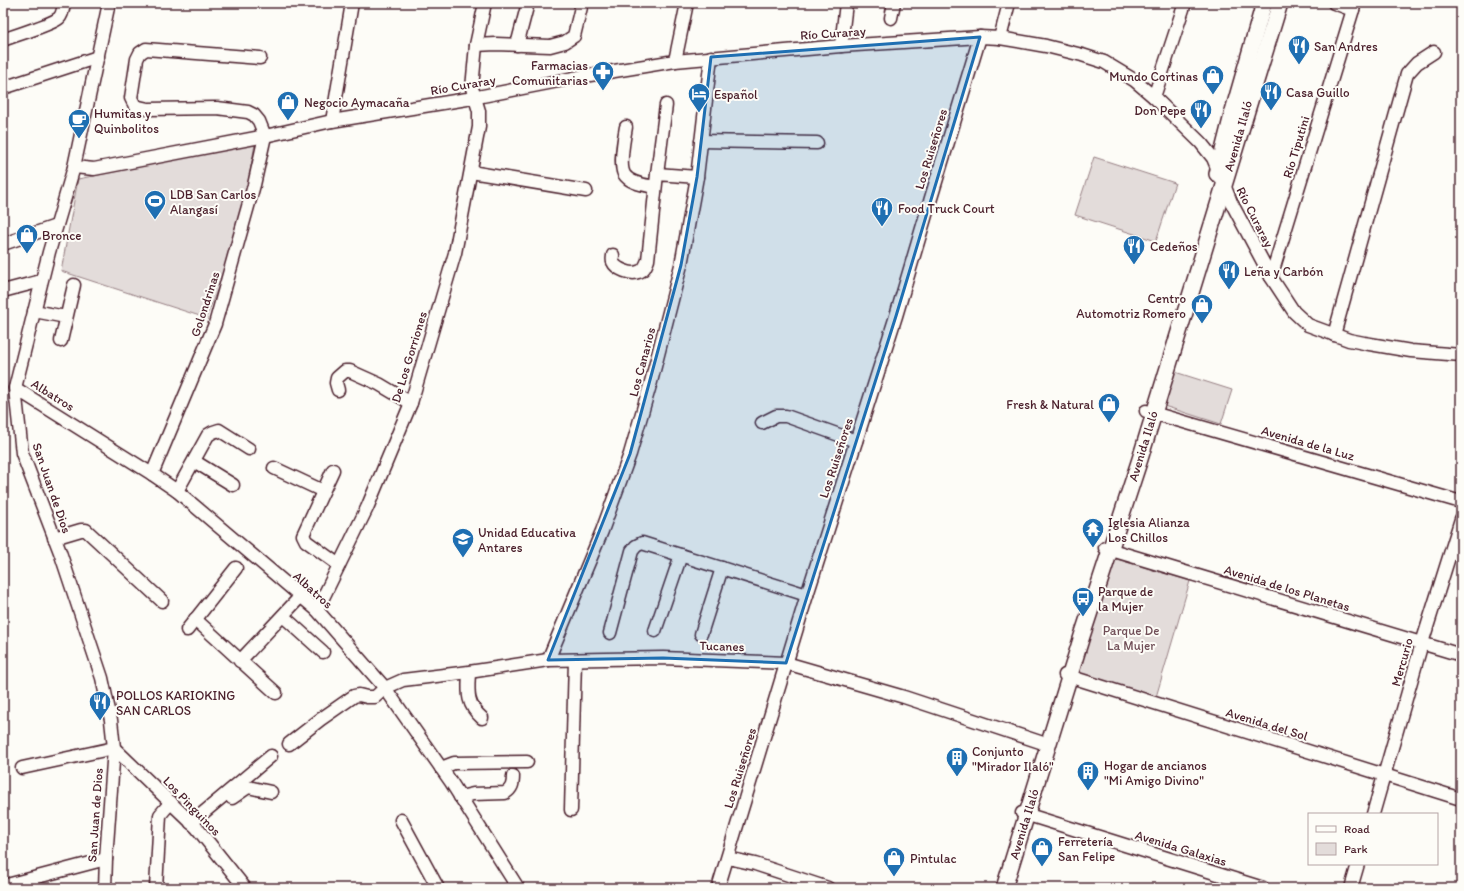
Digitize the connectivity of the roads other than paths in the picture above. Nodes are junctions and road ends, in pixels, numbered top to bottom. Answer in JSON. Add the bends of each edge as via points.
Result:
{"nodes":[{"id":1,"x":64,"y":3,"type":"edge"},
{"id":2,"x":109,"y":3,"type":"edge"},
{"id":3,"x":352,"y":3,"type":"edge"},
{"id":4,"x":485,"y":3,"type":"edge"},
{"id":5,"x":528,"y":3,"type":"edge"},
{"id":6,"x":582,"y":3,"type":"edge"},
{"id":7,"x":687,"y":3,"type":"edge"},
{"id":8,"x":846,"y":3,"type":"edge"},
{"id":9,"x":894,"y":3,"type":"edge"},
{"id":10,"x":1009,"y":3,"type":"edge"},
{"id":11,"x":1185,"y":3,"type":"edge"},
{"id":12,"x":1264,"y":3,"type":"edge"},
{"id":13,"x":1280,"y":3,"type":"edge"},
{"id":14,"x":1334,"y":3,"type":"edge"},
{"id":15,"x":1354,"y":6,"type":"edge"},
{"id":16,"x":891,"y":18,"type":"dead end"},
{"id":17,"x":980,"y":37,"type":"junction"},
{"id":18,"x":1000,"y":38,"type":"junction"},
{"id":19,"x":3,"y":40,"type":"edge"},
{"id":20,"x":476,"y":45,"type":"junction"},
{"id":21,"x":517,"y":45,"type":"junction"},
{"id":22,"x":841,"y":46,"type":"junction"},
{"id":23,"x":1434,"y":52,"type":"dead end"},
{"id":24,"x":98,"y":56,"type":"junction"},
{"id":25,"x":711,"y":57,"type":"junction"},
{"id":26,"x":260,"y":58,"type":"dead end"},
{"id":27,"x":675,"y":61,"type":"junction"},
{"id":28,"x":3,"y":88,"type":"edge"},
{"id":29,"x":1154,"y":97,"type":"junction"},
{"id":30,"x":476,"y":98,"type":"junction"},
{"id":31,"x":666,"y":105,"type":"dead end"},
{"id":32,"x":332,"y":121,"type":"junction"},
{"id":33,"x":626,"y":127,"type":"dead end"},
{"id":34,"x":265,"y":136,"type":"junction"},
{"id":35,"x":701,"y":141,"type":"junction"},
{"id":36,"x":818,"y":144,"type":"dead end"},
{"id":37,"x":74,"y":167,"type":"junction"},
{"id":38,"x":1218,"y":171,"type":"junction"},
{"id":39,"x":471,"y":172,"type":"junction"},
{"id":40,"x":657,"y":174,"type":"junction"},
{"id":41,"x":697,"y":177,"type":"junction"},
{"id":42,"x":1224,"y":185,"type":"junction"},
{"id":43,"x":655,"y":187,"type":"junction"},
{"id":44,"x":586,"y":191,"type":"dead end"},
{"id":45,"x":56,"y":226,"type":"junction"},
{"id":46,"x":3,"y":244,"type":"edge"},
{"id":47,"x":613,"y":255,"type":"dead end"},
{"id":48,"x":1271,"y":277,"type":"junction"},
{"id":49,"x":41,"y":282,"type":"junction"},
{"id":50,"x":74,"y":285,"type":"dead end"},
{"id":51,"x":3,"y":291,"type":"edge"},
{"id":52,"x":34,"y":311,"type":"junction"},
{"id":53,"x":66,"y":317,"type":"junction"},
{"id":54,"x":1334,"y":335,"type":"junction"},
{"id":55,"x":61,"y":342,"type":"dead end"},
{"id":56,"x":1461,"y":355,"type":"edge"},
{"id":57,"x":16,"y":388,"type":"junction"},
{"id":58,"x":338,"y":390,"type":"dead end"},
{"id":59,"x":411,"y":403,"type":"junction"},
{"id":60,"x":1150,"y":412,"type":"junction"},
{"id":61,"x":762,"y":423,"type":"dead end"},
{"id":62,"x":856,"y":441,"type":"junction"},
{"id":63,"x":249,"y":449,"type":"dead end"},
{"id":64,"x":194,"y":461,"type":"junction"},
{"id":65,"x":274,"y":468,"type":"dead end"},
{"id":66,"x":333,"y":470,"type":"dead end"},
{"id":67,"x":152,"y":474,"type":"junction"},
{"id":68,"x":233,"y":485,"type":"dead end"},
{"id":69,"x":177,"y":491,"type":"junction"},
{"id":70,"x":323,"y":491,"type":"junction"},
{"id":71,"x":1461,"y":502,"type":"edge"},
{"id":72,"x":1461,"y":519,"type":"edge"},
{"id":73,"x":54,"y":538,"type":"junction"},
{"id":74,"x":1108,"y":549,"type":"junction"},
{"id":75,"x":681,"y":555,"type":"junction"},
{"id":76,"x":339,"y":565,"type":"junction"},
{"id":77,"x":236,"y":568,"type":"dead end"},
{"id":78,"x":722,"y":568,"type":"junction"},
{"id":79,"x":807,"y":595,"type":"junction"},
{"id":80,"x":300,"y":597,"type":"junction"},
{"id":81,"x":162,"y":602,"type":"dead end"},
{"id":82,"x":317,"y":610,"type":"junction"},
{"id":83,"x":283,"y":616,"type":"junction"},
{"id":84,"x":195,"y":620,"type":"junction"},
{"id":85,"x":187,"y":630,"type":"dead end"},
{"id":86,"x":655,"y":632,"type":"dead end"},
{"id":87,"x":610,"y":633,"type":"dead end"},
{"id":88,"x":701,"y":634,"type":"dead end"},
{"id":89,"x":1422,"y":643,"type":"junction"},
{"id":90,"x":323,"y":652,"type":"dead end"},
{"id":91,"x":1461,"y":655,"type":"edge"},
{"id":92,"x":548,"y":660,"type":"junction"},
{"id":93,"x":575,"y":660,"type":"junction"},
{"id":94,"x":240,"y":662,"type":"junction"},
{"id":95,"x":786,"y":663,"type":"junction"},
{"id":96,"x":469,"y":672,"type":"junction"},
{"id":97,"x":1067,"y":676,"type":"junction"},
{"id":98,"x":385,"y":688,"type":"junction"},
{"id":99,"x":276,"y":693,"type":"dead end"},
{"id":100,"x":482,"y":718,"type":"dead end"},
{"id":101,"x":289,"y":744,"type":"dead end"},
{"id":102,"x":1046,"y":744,"type":"junction"},
{"id":103,"x":114,"y":748,"type":"junction"},
{"id":104,"x":271,"y":756,"type":"dead end"},
{"id":105,"x":527,"y":762,"type":"dead end"},
{"id":106,"x":22,"y":768,"type":"dead end"},
{"id":107,"x":441,"y":768,"type":"junction"},
{"id":108,"x":1384,"y":775,"type":"junction"},
{"id":109,"x":513,"y":776,"type":"dead end"},
{"id":110,"x":271,"y":792,"type":"dead end"},
{"id":111,"x":460,"y":797,"type":"junction"},
{"id":112,"x":1461,"y":799,"type":"edge"},
{"id":113,"x":171,"y":802,"type":"junction"},
{"id":114,"x":571,"y":810,"type":"dead end"},
{"id":115,"x":1373,"y":813,"type":"edge"},
{"id":116,"x":1024,"y":814,"type":"junction"},
{"id":117,"x":402,"y":820,"type":"dead end"},
{"id":118,"x":194,"y":825,"type":"junction"},
{"id":119,"x":728,"y":858,"type":"junction"},
{"id":120,"x":106,"y":859,"type":"junction"},
{"id":121,"x":1358,"y":865,"type":"edge"},
{"id":122,"x":3,"y":886,"type":"edge"},
{"id":123,"x":105,"y":888,"type":"edge"},
{"id":124,"x":156,"y":888,"type":"edge"},
{"id":125,"x":245,"y":888,"type":"edge"},
{"id":126,"x":438,"y":888,"type":"edge"},
{"id":127,"x":518,"y":888,"type":"edge"},
{"id":128,"x":718,"y":888,"type":"edge"},
{"id":129,"x":828,"y":888,"type":"edge"},
{"id":130,"x":999,"y":888,"type":"edge"},
{"id":131,"x":1004,"y":888,"type":"edge"},
{"id":132,"x":1263,"y":888,"type":"edge"},
{"id":133,"x":1351,"y":888,"type":"edge"}],
"edges":[{"from":1,"to":19,"type":"street","via":[[59,17]]},
{"from":2,"to":24,"type":"street","name":"San Juan de Dios"},
{"from":3,"to":32,"type":"street"},
{"from":4,"to":20,"type":"street","name":"De Los Gorriones"},
{"from":5,"to":21,"type":"street"},
{"from":6,"to":21,"type":"street","via":[[574,36],[565,42],[550,46]]},
{"from":7,"to":27,"type":"street"},
{"from":8,"to":22,"type":"street"},
{"from":9,"to":16,"type":"street"},
{"from":10,"to":18,"type":"street"},
{"from":11,"to":29,"type":"street"},
{"from":12,"to":38,"type":"main road","name":"Avenida Ilaló"},
{"from":13,"to":42,"type":"main road","name":"Avenida Ilaló"},
{"from":14,"to":15,"type":"street"},
{"from":15,"to":48,"type":"street","name":"Río Tiputini"},
{"from":17,"to":18,"type":"street","name":"Río Curaray"},
{"from":17,"to":22,"type":"street","name":"Río Curaray"},
{"from":17,"to":62,"type":"street","name":"Los Ruiseñores"},
{"from":18,"to":29,"type":"street","name":"Río Curaray","via":[[1059,49],[1104,62],[1134,80]]},
{"from":20,"to":21,"type":"street"},
{"from":20,"to":30,"type":"street","name":"De Los Gorriones","via":[[472,88]]},
{"from":22,"to":25,"type":"street","name":"Río Curaray"},
{"from":23,"to":54,"type":"street","via":[[1406,74]]},
{"from":24,"to":28,"type":"street"},
{"from":24,"to":37,"type":"street","name":"San Juan de Dios"},
{"from":25,"to":27,"type":"street","name":"Río Curaray"},
{"from":25,"to":35,"type":"street","name":"Los Canarios"},
{"from":26,"to":34,"type":"street","via":[[146,49],[137,59],[131,98],[135,106],[148,109],[217,108],[248,112],[260,121]]},
{"from":27,"to":30,"type":"street","name":"Río Curaray"},
{"from":29,"to":38,"type":"street","name":"Río Curaray","via":[[1201,143],[1213,158]]},
{"from":30,"to":32,"type":"street","name":"Río Curaray"},
{"from":30,"to":39,"type":"street","name":"De Los Gorriones","via":[[479,127]]},
{"from":31,"to":40,"type":"street"},
{"from":32,"to":34,"type":"street","name":"Río Curaray"},
{"from":33,"to":43,"type":"street","via":[[622,166],[624,174],[630,180]]},
{"from":34,"to":37,"type":"street","name":"Río Curaray","via":[[94,169]]},
{"from":34,"to":67,"type":"street","name":"Golondrinas","via":[[215,324]]},
{"from":35,"to":36,"type":"street"},
{"from":35,"to":41,"type":"street","name":"Los Canarios"},
{"from":37,"to":45,"type":"street","name":"San Juan de Dios"},
{"from":38,"to":42,"type":"street","name":"Río Curaray"},
{"from":38,"to":60,"type":"main road","name":"Avenida Ilaló"},
{"from":39,"to":44,"type":"street"},
{"from":39,"to":59,"type":"street","name":"De Los Gorriones","via":[[455,253]]},
{"from":40,"to":41,"type":"street"},
{"from":40,"to":43,"type":"street"},
{"from":41,"to":92,"type":"street","name":"Los Canarios","via":[[681,265],[630,454],[602,531]]},
{"from":42,"to":48,"type":"street","name":"Río Curaray"},
{"from":42,"to":60,"type":"main road","name":"Avenida Ilaló"},
{"from":43,"to":47,"type":"street","via":[[648,260],[644,268],[638,272],[619,268],[613,262]]},
{"from":45,"to":46,"type":"street"},
{"from":45,"to":49,"type":"street","name":"San Juan de Dios"},
{"from":48,"to":54,"type":"street","name":"Río Curaray","via":[[1294,312],[1304,322]]},
{"from":49,"to":51,"type":"street"},
{"from":49,"to":52,"type":"street","name":"San Juan de Dios"},
{"from":50,"to":53,"type":"street"},
{"from":52,"to":53,"type":"street"},
{"from":52,"to":57,"type":"street","name":"San Juan de Dios"},
{"from":53,"to":55,"type":"street"},
{"from":54,"to":56,"type":"street","name":"Río Curaray","via":[[1364,344]]},
{"from":57,"to":67,"type":"street","name":"Albatros"},
{"from":57,"to":73,"type":"street","name":"San Juan de Dios","via":[[22,453]]},
{"from":58,"to":59,"type":"street","via":[[337,378],[345,371],[350,371]]},
{"from":59,"to":76,"type":"street","name":"De Los Gorriones","via":[[367,508]]},
{"from":60,"to":71,"type":"street","name":"Avenida de la Luz"},
{"from":60,"to":74,"type":"main road","name":"Avenida Ilaló"},
{"from":61,"to":62,"type":"street","via":[[776,416],[786,416]]},
{"from":62,"to":79,"type":"street","name":"Los Ruiseñores"},
{"from":63,"to":64,"type":"street","via":[[219,430],[208,435]]},
{"from":64,"to":68,"type":"street"},
{"from":64,"to":69,"type":"street"},
{"from":65,"to":70,"type":"street"},
{"from":66,"to":70,"type":"street"},
{"from":67,"to":69,"type":"street","name":"Albatros"},
{"from":69,"to":80,"type":"street","name":"Albatros"},
{"from":70,"to":76,"type":"street","via":[[304,535],[306,541]]},
{"from":72,"to":89,"type":"street","name":"Mercurio"},
{"from":73,"to":81,"type":"street","via":[[86,530]]},
{"from":73,"to":103,"type":"street","name":"San Juan de Dios","via":[[102,678]]},
{"from":74,"to":89,"type":"street","name":"Avenida de los Planetas"},
{"from":74,"to":97,"type":"main road","name":"Avenida Ilaló"},
{"from":75,"to":78,"type":"street"},
{"from":75,"to":86,"type":"street"},
{"from":75,"to":87,"type":"street","via":[[642,543],[636,546],[632,551]]},
{"from":76,"to":82,"type":"street","name":"De Los Gorriones"},
{"from":77,"to":84,"type":"street"},
{"from":78,"to":79,"type":"street"},
{"from":78,"to":88,"type":"street"},
{"from":79,"to":95,"type":"street","name":"Los Ruiseñores"},
{"from":80,"to":82,"type":"street","name":"Albatros"},
{"from":80,"to":83,"type":"street"},
{"from":82,"to":98,"type":"street","name":"Albatros"},
{"from":83,"to":90,"type":"street"},
{"from":83,"to":94,"type":"street"},
{"from":84,"to":85,"type":"street"},
{"from":84,"to":94,"type":"street"},
{"from":89,"to":91,"type":"street","name":"Avenida de los Planetas"},
{"from":89,"to":108,"type":"street","name":"Mercurio"},
{"from":92,"to":93,"type":"street","name":"Tucanes"},
{"from":92,"to":96,"type":"street","name":"Tucanes"},
{"from":93,"to":95,"type":"street","name":"Tucanes","via":[[663,658]]},
{"from":93,"to":114,"type":"street"},
{"from":94,"to":99,"type":"street"},
{"from":95,"to":102,"type":"street","name":"Tucanes","via":[[904,697]]},
{"from":95,"to":119,"type":"street","name":"Los Ruiseñores"},
{"from":96,"to":98,"type":"street","name":"Tucanes","via":[[403,680]]},
{"from":96,"to":100,"type":"street","via":[[470,702],[473,710]]},
{"from":97,"to":102,"type":"main road","name":"Avenida Ilaló"},
{"from":97,"to":108,"type":"street","name":"Avenida del Sol"},
{"from":98,"to":101,"type":"street","name":"Tucanes","via":[[375,697],[359,695],[348,699]]},
{"from":98,"to":107,"type":"street","name":"Albatros"},
{"from":102,"to":116,"type":"main road","name":"Avenida Ilaló","via":[[1037,762]]},
{"from":103,"to":106,"type":"street"},
{"from":103,"to":113,"type":"street","name":"Los Pinguinos"},
{"from":103,"to":120,"type":"street","name":"San Juan de Dios"},
{"from":104,"to":118,"type":"street"},
{"from":105,"to":107,"type":"street","via":[[454,763]]},
{"from":107,"to":111,"type":"street","name":"Albatros"},
{"from":108,"to":112,"type":"street","name":"Avenida del Sol"},
{"from":108,"to":115,"type":"street","name":"Mercurio"},
{"from":109,"to":111,"type":"street","via":[[513,785],[505,793]]},
{"from":110,"to":118,"type":"street","via":[[248,787]]},
{"from":111,"to":127,"type":"street","name":"Albatros"},
{"from":113,"to":118,"type":"street","name":"Los Pinguinos"},
{"from":113,"to":124,"type":"street","via":[[160,815]]},
{"from":116,"to":130,"type":"main road","name":"Avenida Ilaló"},
{"from":116,"to":131,"type":"main road","name":"Avenida Ilaló"},
{"from":116,"to":132,"type":"street","name":"Avenida Galaxias"},
{"from":117,"to":126,"type":"street"},
{"from":118,"to":125,"type":"street","name":"Los Pinguinos"},
{"from":119,"to":128,"type":"street","name":"Los Ruiseñores"},
{"from":119,"to":129,"type":"street","via":[[755,864]]},
{"from":120,"to":122,"type":"street"},
{"from":120,"to":123,"type":"street","name":"San Juan de Dios"},
{"from":121,"to":133,"type":"street"}]}
